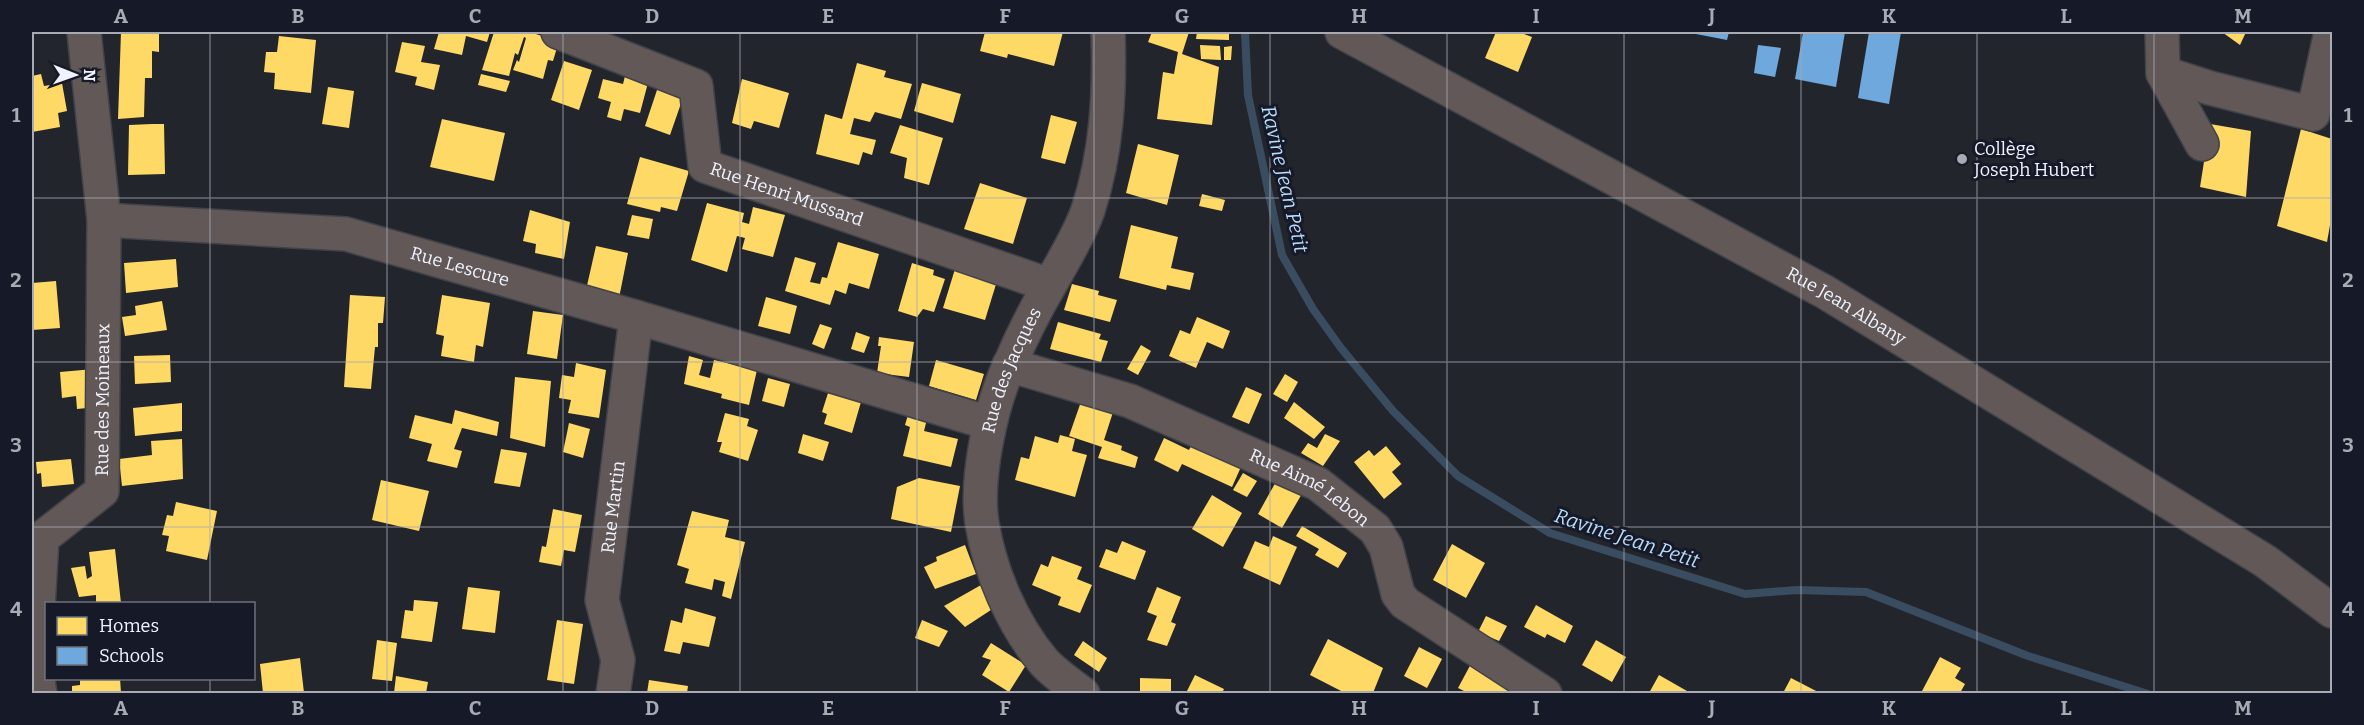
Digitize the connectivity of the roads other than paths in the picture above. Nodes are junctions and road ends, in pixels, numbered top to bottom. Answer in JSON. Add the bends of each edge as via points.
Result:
{"nodes":[{"id":1,"x":84,"y":32,"type":"edge"},
{"id":2,"x":558,"y":32,"type":"edge"},
{"id":3,"x":1108,"y":32,"type":"edge"},
{"id":4,"x":1342,"y":32,"type":"edge"},
{"id":5,"x":2162,"y":32,"type":"edge"},
{"id":6,"x":2331,"y":32,"type":"edge"},
{"id":7,"x":2163,"y":73,"type":"junction"},
{"id":8,"x":2202,"y":144,"type":"dead end"},
{"id":9,"x":104,"y":220,"type":"junction"},
{"id":10,"x":1049,"y":285,"type":"junction"},
{"id":11,"x":636,"y":317,"type":"junction"},
{"id":12,"x":1009,"y":365,"type":"junction"},
{"id":13,"x":989,"y":423,"type":"junction"},
{"id":14,"x":2332,"y":611,"type":"edge"},
{"id":15,"x":34,"y":662,"type":"edge"},
{"id":16,"x":40,"y":693,"type":"edge"},
{"id":17,"x":613,"y":693,"type":"edge"},
{"id":18,"x":1083,"y":693,"type":"edge"},
{"id":19,"x":1545,"y":693,"type":"edge"}],
"edges":[{"from":1,"to":9,"type":"street"},
{"from":2,"to":10,"type":"street","name":"Rue Henri Mussard","via":[[696,86],[705,166]]},
{"from":3,"to":10,"type":"street","name":"Rue des Jacques","via":[[1109,103],[1103,154],[1088,212]]},
{"from":4,"to":14,"type":"street","name":"Rue Jean Albany","via":[[1825,292],[2265,561]]},
{"from":5,"to":7,"type":"street"},
{"from":6,"to":7,"type":"street","via":[[2313,114]]},
{"from":7,"to":8,"type":"street"},
{"from":9,"to":11,"type":"street","name":"Rue Lescure","via":[[346,234]]},
{"from":9,"to":15,"type":"street","name":"Rue des Moineaux","via":[[102,491],[42,538]]},
{"from":10,"to":12,"type":"street","name":"Rue des Jacques"},
{"from":11,"to":13,"type":"street","name":"Rue Lescure"},
{"from":11,"to":17,"type":"street","name":"Rue Martin","via":[[602,600],[618,660]]},
{"from":12,"to":13,"type":"street","name":"Rue des Jacques"},
{"from":12,"to":19,"type":"street","name":"Rue Aimé Lebon","via":[[1130,401],[1318,484],[1374,529],[1386,547],[1398,594],[1405,603]]},
{"from":13,"to":18,"type":"street","name":"Rue des Jacques","via":[[982,521],[999,584],[1021,628],[1045,663]]},
{"from":15,"to":16,"type":"street","name":"Rue des Moineaux"}]}
